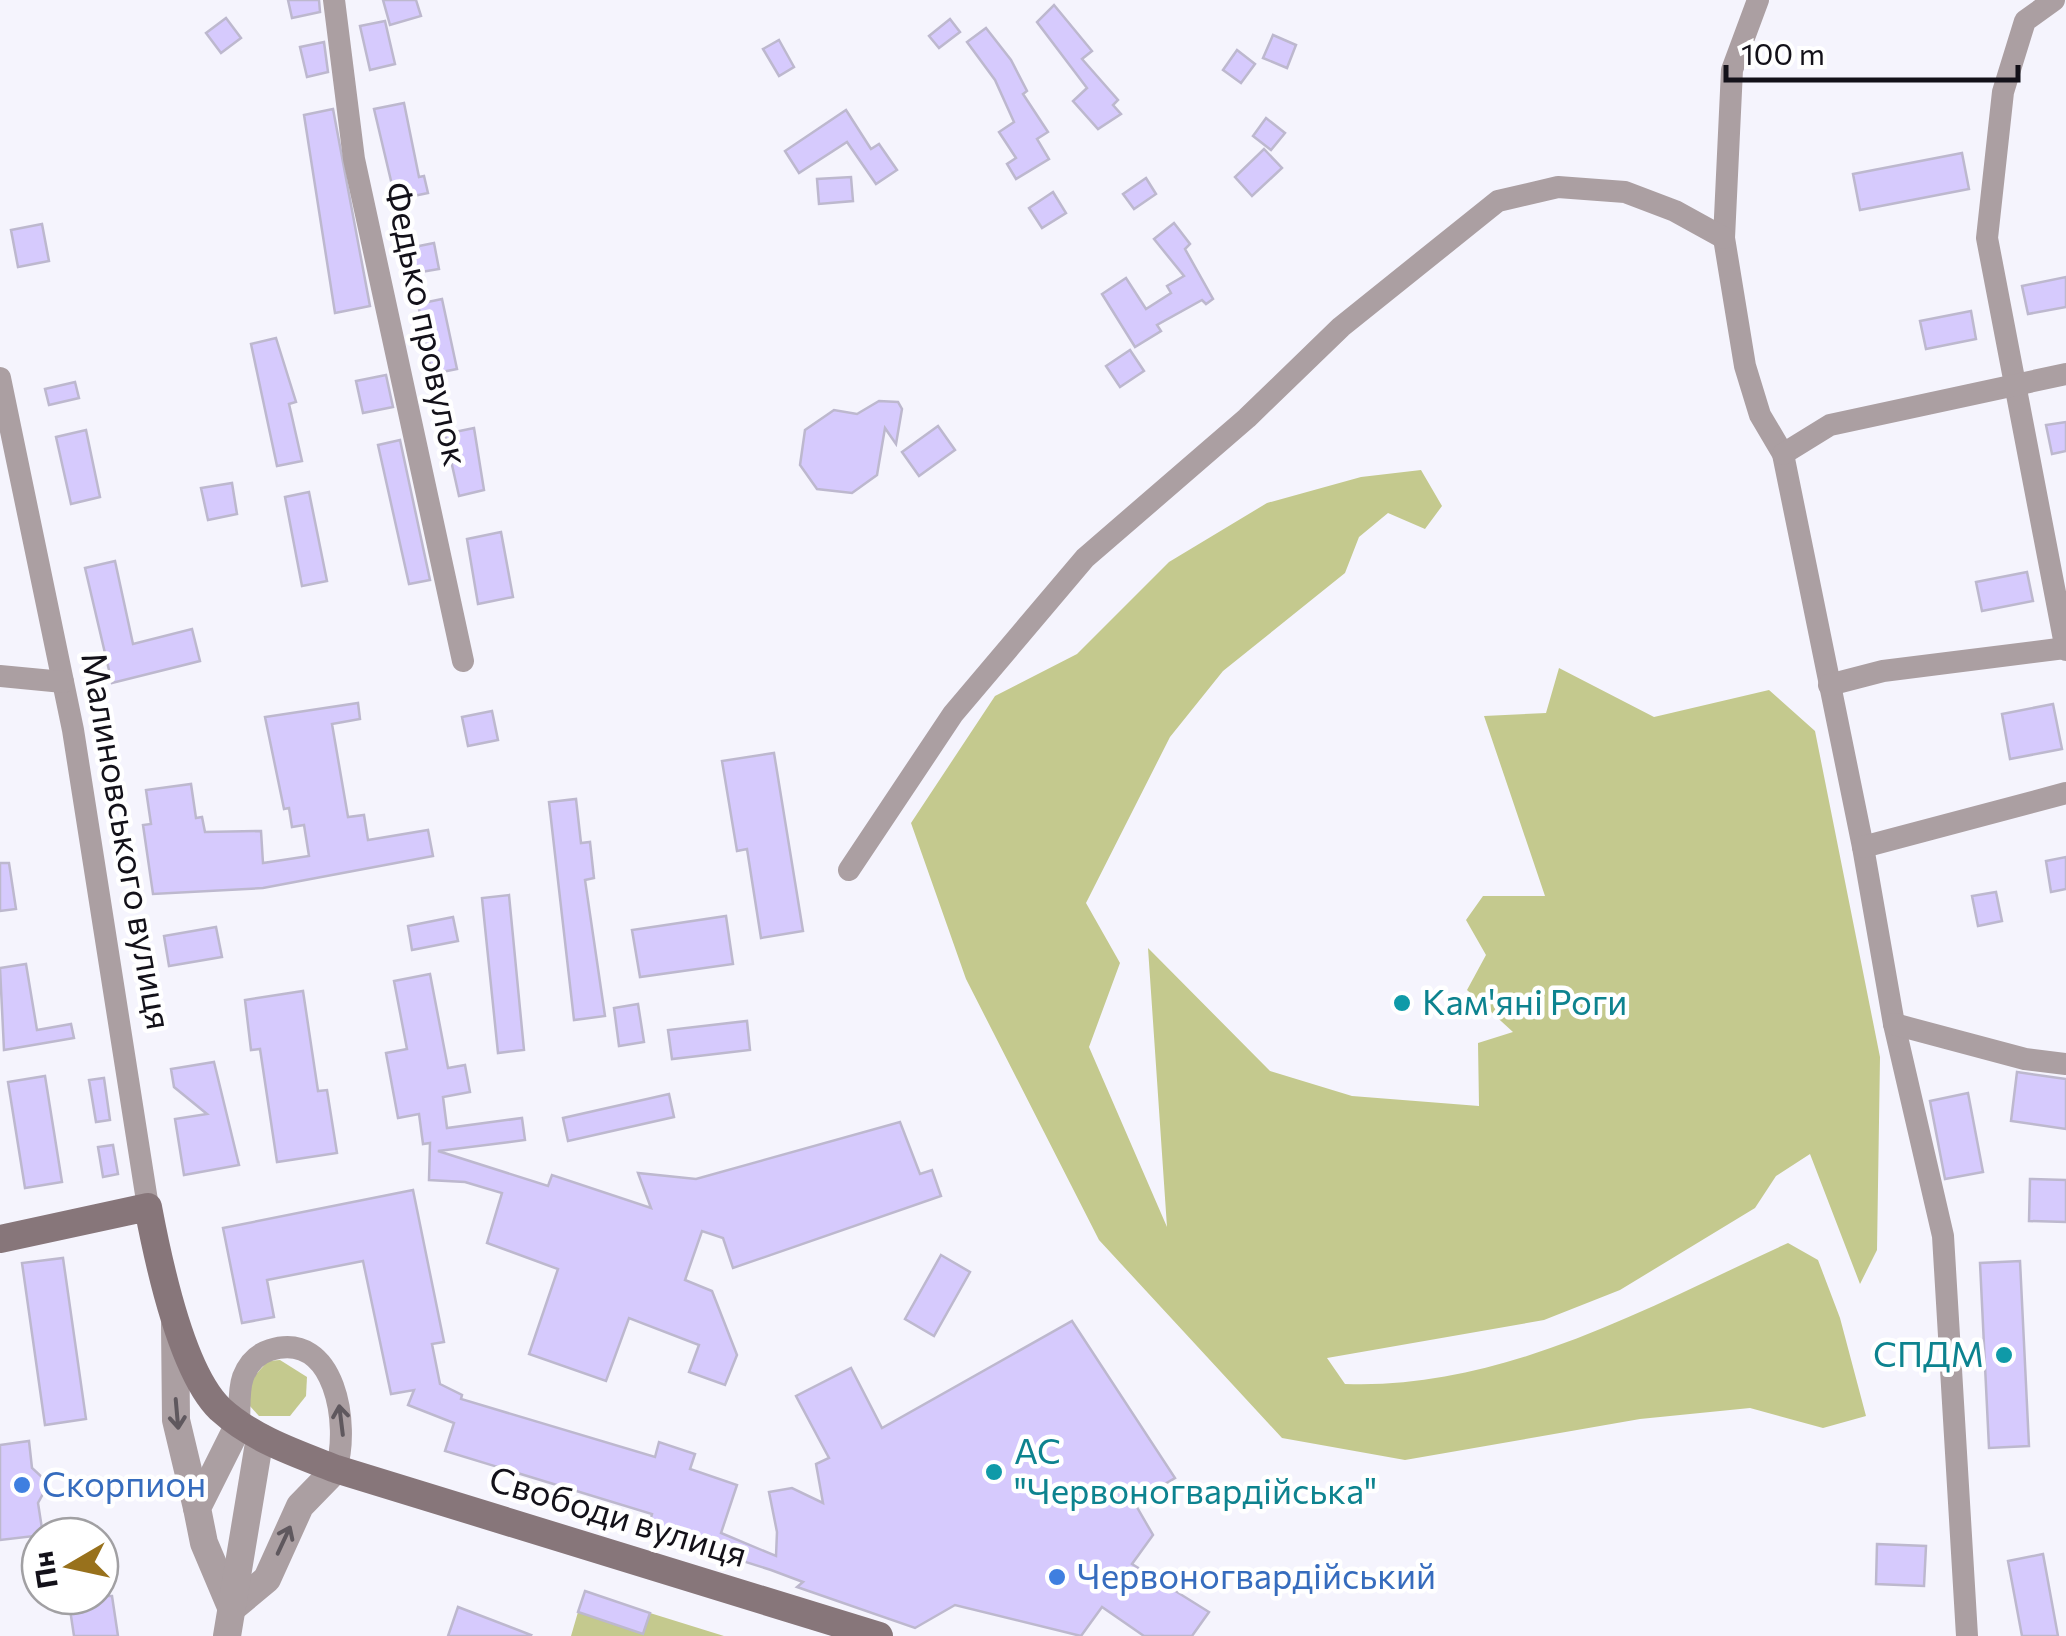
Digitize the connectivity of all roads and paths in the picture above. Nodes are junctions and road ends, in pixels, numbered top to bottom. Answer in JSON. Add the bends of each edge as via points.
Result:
{"nodes":[{"id":1,"x":334,"y":0,"type":"edge"},
{"id":2,"x":1758,"y":0,"type":"edge"},
{"id":3,"x":2054,"y":0,"type":"edge"},
{"id":4,"x":1724,"y":238,"type":"junction"},
{"id":5,"x":2066,"y":374,"type":"edge"},
{"id":6,"x":0,"y":380,"type":"edge"},
{"id":7,"x":2013,"y":385,"type":"junction"},
{"id":8,"x":1783,"y":454,"type":"junction"},
{"id":9,"x":2066,"y":649,"type":"edge"},
{"id":10,"x":463,"y":661,"type":"dead end"},
{"id":11,"x":0,"y":676,"type":"edge"},
{"id":12,"x":63,"y":682,"type":"junction"},
{"id":13,"x":1829,"y":684,"type":"junction"},
{"id":14,"x":2066,"y":794,"type":"edge"},
{"id":15,"x":1863,"y":847,"type":"junction"},
{"id":16,"x":849,"y":870,"type":"dead end"},
{"id":17,"x":1894,"y":1024,"type":"junction"},
{"id":18,"x":2066,"y":1064,"type":"edge"},
{"id":19,"x":148,"y":1207,"type":"junction"},
{"id":20,"x":0,"y":1239,"type":"edge"},
{"id":21,"x":174,"y":1318,"type":"junction"},
{"id":22,"x":249,"y":1430,"type":"junction"},
{"id":23,"x":336,"y":1470,"type":"junction"},
{"id":24,"x":196,"y":1508,"type":"junction"},
{"id":25,"x":229,"y":1622,"type":"edge"},
{"id":26,"x":879,"y":1636,"type":"edge"},
{"id":27,"x":1967,"y":1636,"type":"edge"}],
"edges":[{"from":1,"to":10,"type":"street","name":"Федько провулок","via":[[354,158]]},
{"from":2,"to":4,"type":"street","via":[[1732,70]]},
{"from":3,"to":7,"type":"street","via":[[2025,20],[2003,92],[1987,238]]},
{"from":4,"to":8,"type":"street","via":[[1745,366],[1760,415]]},
{"from":4,"to":16,"type":"street","via":[[1625,192],[1558,186],[1498,202],[1341,327],[1086,558],[953,714]]},
{"from":5,"to":7,"type":"street"},
{"from":6,"to":12,"type":"street","name":"Малиновського вулиця"},
{"from":7,"to":8,"type":"street","via":[[1830,424]]},
{"from":7,"to":9,"type":"street"},
{"from":8,"to":13,"type":"street"},
{"from":9,"to":13,"type":"street"},
{"from":11,"to":12,"type":"street"},
{"from":12,"to":19,"type":"street","name":"Малиновського вулиця"},
{"from":13,"to":15,"type":"street"},
{"from":14,"to":15,"type":"street"},
{"from":15,"to":17,"type":"street"},
{"from":17,"to":18,"type":"street"},
{"from":17,"to":27,"type":"street","via":[[1942,1236]]},
{"from":19,"to":20,"type":"main road"},
{"from":19,"to":21,"type":"main road","name":"Малиновського вулиця"},
{"from":21,"to":22,"type":"main road","name":"Малиновського вулиця","via":[[217,1406]]},
{"from":21,"to":24,"type":"street","one_way":true,"via":[[176,1420]]},
{"from":22,"to":23,"type":"main road","name":"Свободи вулиця"},
{"from":23,"to":22,"type":"street","one_way":true,"via":[[344,1427],[338,1398],[316,1360],[299,1350],[284,1346],[249,1364],[241,1381]]},
{"from":22,"to":24,"type":"street"},
{"from":22,"to":25,"type":"street"},
{"from":25,"to":23,"type":"street","one_way":true,"via":[[267,1579],[300,1506]]},
{"from":23,"to":26,"type":"main road","name":"Свободи вулиця"},
{"from":24,"to":25,"type":"street"}]}
